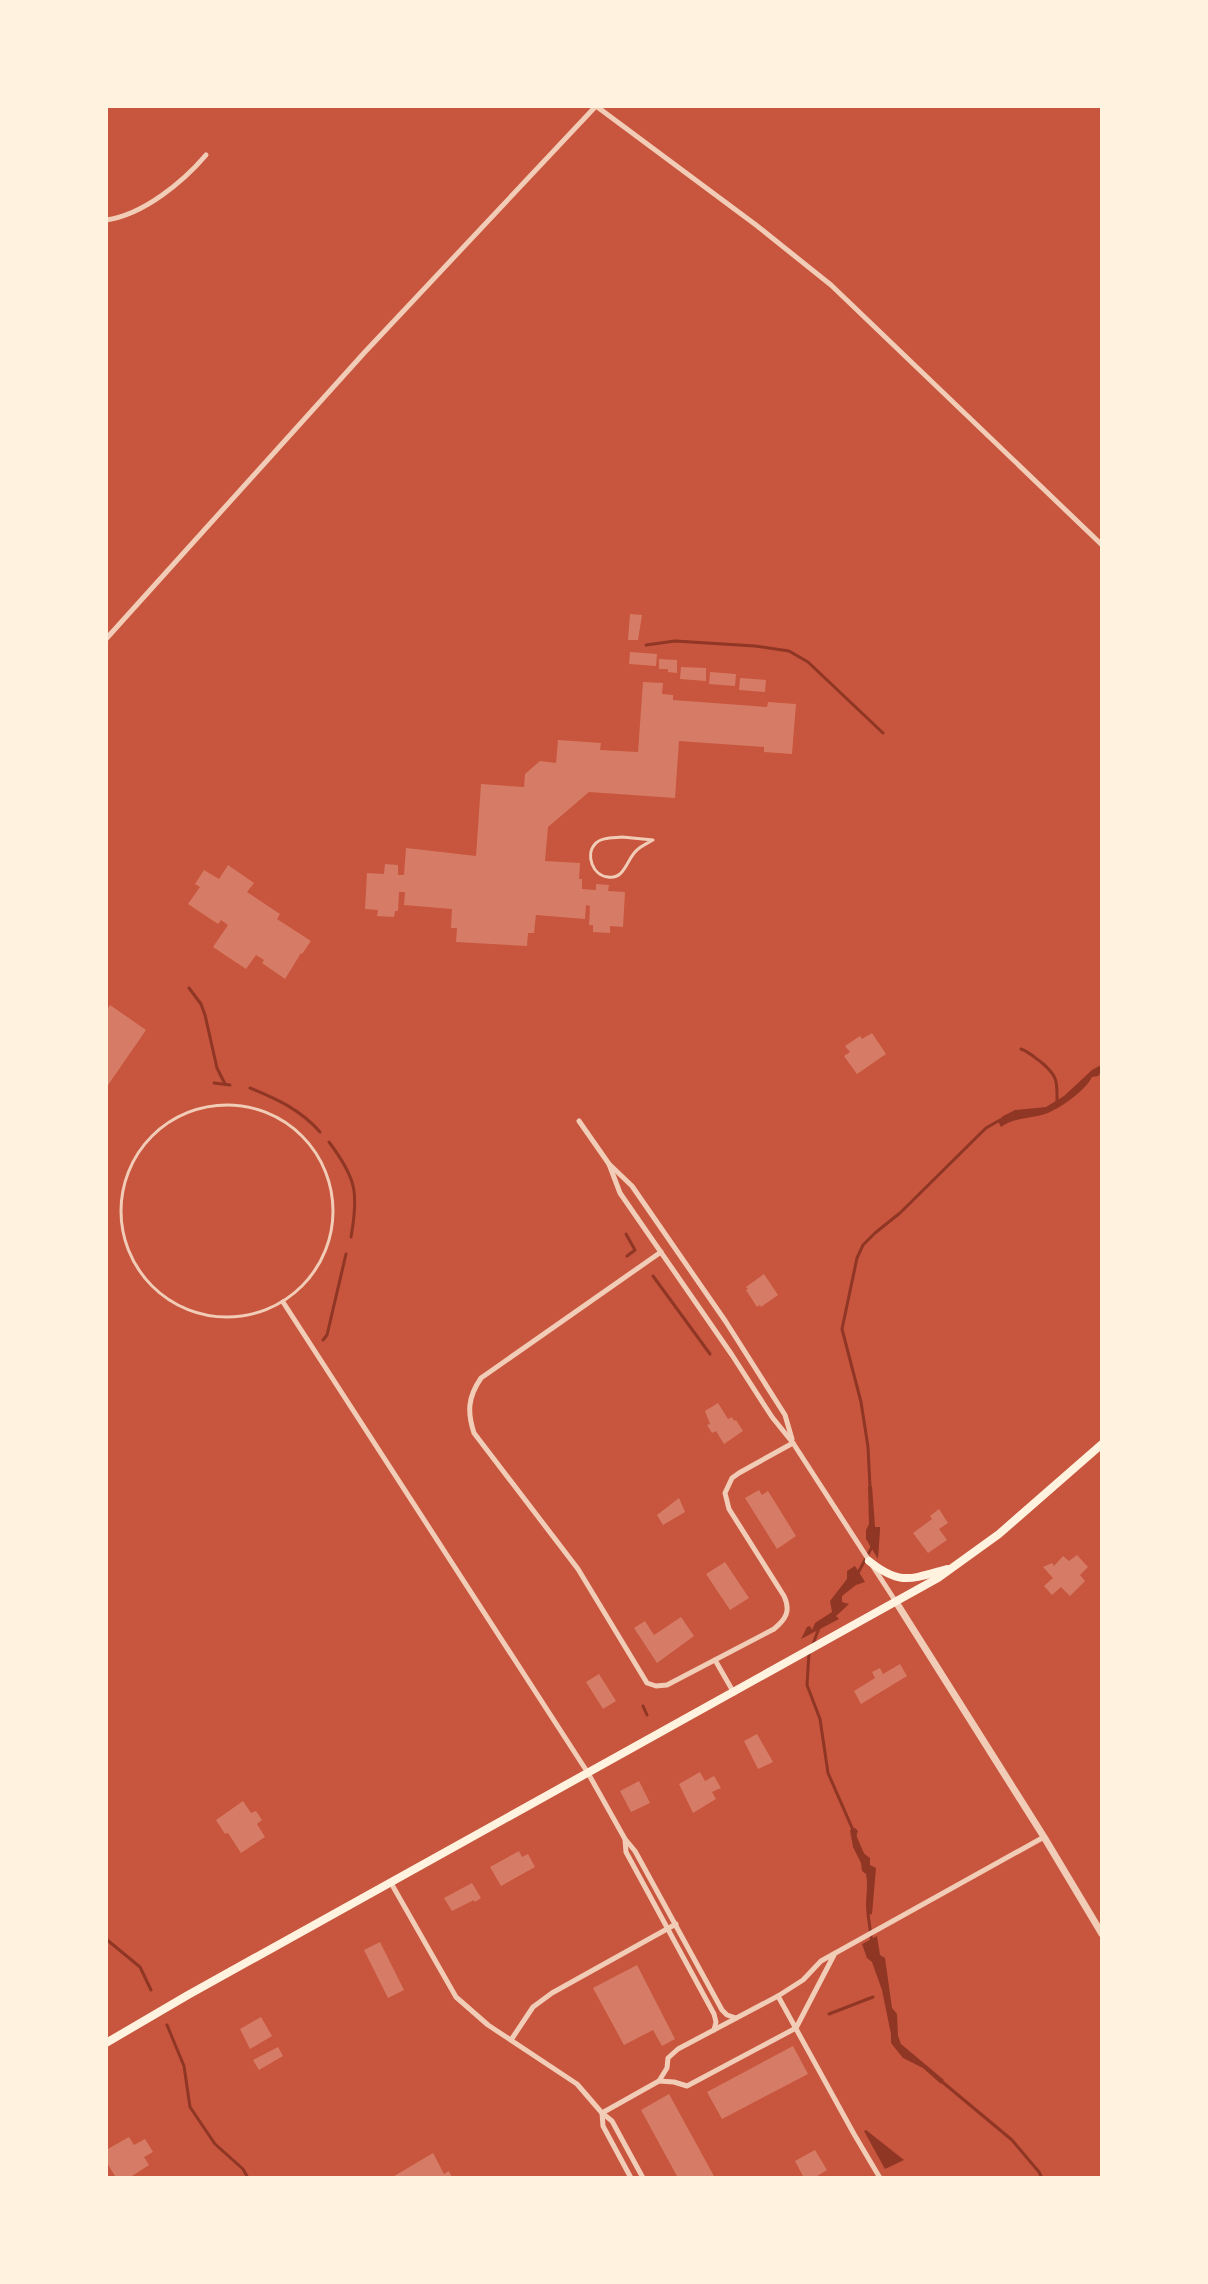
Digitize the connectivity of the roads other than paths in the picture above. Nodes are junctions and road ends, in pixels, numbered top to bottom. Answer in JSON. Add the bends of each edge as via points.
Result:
{"nodes":[{"id":1,"x":596,"y":106,"type":"edge"},
{"id":2,"x":206,"y":155,"type":"dead end"},
{"id":3,"x":106,"y":220,"type":"edge"},
{"id":4,"x":1101,"y":545,"type":"edge"},
{"id":5,"x":106,"y":639,"type":"edge"},
{"id":6,"x":591,"y":864,"type":"joint"},
{"id":7,"x":579,"y":1121,"type":"dead end"},
{"id":8,"x":609,"y":1164,"type":"junction"},
{"id":9,"x":662,"y":1252,"type":"junction"},
{"id":10,"x":283,"y":1302,"type":"junction"},
{"id":11,"x":793,"y":1443,"type":"junction"},
{"id":12,"x":1101,"y":1444,"type":"edge"},
{"id":13,"x":871,"y":1563,"type":"junction"},
{"id":14,"x":956,"y":1566,"type":"junction"},
{"id":15,"x":896,"y":1602,"type":"junction"},
{"id":16,"x":715,"y":1660,"type":"junction"},
{"id":17,"x":734,"y":1693,"type":"junction"},
{"id":18,"x":588,"y":1773,"type":"junction"},
{"id":19,"x":1044,"y":1836,"type":"junction"},
{"id":20,"x":625,"y":1839,"type":"junction"},
{"id":21,"x":392,"y":1883,"type":"junction"},
{"id":22,"x":676,"y":1924,"type":"junction"},
{"id":23,"x":666,"y":1929,"type":"junction"},
{"id":24,"x":1101,"y":1934,"type":"edge"},
{"id":25,"x":835,"y":1953,"type":"junction"},
{"id":26,"x":778,"y":1996,"type":"junction"},
{"id":27,"x":736,"y":2018,"type":"junction"},
{"id":28,"x":796,"y":2028,"type":"junction"},
{"id":29,"x":714,"y":2030,"type":"junction"},
{"id":30,"x":511,"y":2040,"type":"junction"},
{"id":31,"x":106,"y":2043,"type":"edge"},
{"id":32,"x":667,"y":2068,"type":"junction"},
{"id":33,"x":659,"y":2081,"type":"junction"},
{"id":34,"x":674,"y":2082,"type":"junction"},
{"id":35,"x":602,"y":2113,"type":"junction"},
{"id":36,"x":631,"y":2178,"type":"edge"},
{"id":37,"x":644,"y":2178,"type":"edge"},
{"id":38,"x":880,"y":2178,"type":"edge"}],
"edges":[{"from":1,"to":4,"type":"street","via":[[831,285]]},
{"from":1,"to":5,"type":"street","via":[[364,353]]},
{"from":2,"to":3,"type":"street","via":[[189,175],[142,207]]},
{"from":6,"to":6,"type":"lane","via":[[608,878],[616,876],[625,870],[636,850],[653,840],[605,838],[595,844]]},
{"from":7,"to":8,"type":"street"},
{"from":8,"to":9,"type":"street","via":[[620,1193]]},
{"from":8,"to":11,"type":"street","via":[[632,1186],[726,1322],[785,1415]]},
{"from":9,"to":11,"type":"street"},
{"from":9,"to":16,"type":"street","via":[[481,1378],[470,1399],[469,1414],[474,1433],[578,1569],[647,1683],[668,1685]]},
{"from":10,"to":10,"type":"lane","via":[[309,1277],[329,1245],[333,1203],[318,1155],[289,1124],[247,1105],[216,1103],[172,1120],[143,1147],[124,1185],[122,1226],[136,1266],[162,1294],[206,1315],[245,1316]]},
{"from":10,"to":18,"type":"street"},
{"from":11,"to":13,"type":"street"},
{"from":11,"to":16,"type":"street","via":[[732,1478],[725,1493],[729,1509],[789,1609],[774,1629]]},
{"from":12,"to":14,"type":"main road","via":[[999,1534]]},
{"from":13,"to":14,"type":"main road","via":[[901,1579]]},
{"from":13,"to":15,"type":"street"},
{"from":14,"to":15,"type":"main road"},
{"from":15,"to":17,"type":"main road"},
{"from":15,"to":19,"type":"street"},
{"from":16,"to":17,"type":"street"},
{"from":17,"to":18,"type":"main road"},
{"from":18,"to":20,"type":"street"},
{"from":18,"to":21,"type":"main road"},
{"from":19,"to":24,"type":"street"},
{"from":19,"to":25,"type":"street"},
{"from":20,"to":22,"type":"street"},
{"from":20,"to":23,"type":"street","via":[[626,1852]]},
{"from":21,"to":30,"type":"street","via":[[456,1997]]},
{"from":21,"to":31,"type":"main road"},
{"from":22,"to":23,"type":"street"},
{"from":22,"to":27,"type":"street","via":[[722,2010]]},
{"from":23,"to":29,"type":"street","via":[[714,2014]]},
{"from":23,"to":30,"type":"street","via":[[552,1993],[533,2007]]},
{"from":25,"to":26,"type":"street"},
{"from":25,"to":28,"type":"street"},
{"from":26,"to":27,"type":"street"},
{"from":26,"to":28,"type":"street"},
{"from":27,"to":29,"type":"street"},
{"from":28,"to":34,"type":"street","via":[[687,2086]]},
{"from":28,"to":38,"type":"street"},
{"from":29,"to":32,"type":"street","via":[[671,2054]]},
{"from":30,"to":35,"type":"street","via":[[568,2077]]},
{"from":32,"to":33,"type":"street"},
{"from":32,"to":34,"type":"street"},
{"from":33,"to":34,"type":"street"},
{"from":33,"to":35,"type":"street"},
{"from":35,"to":36,"type":"street","via":[[603,2126]]},
{"from":35,"to":37,"type":"street","via":[[612,2121]]}]}
